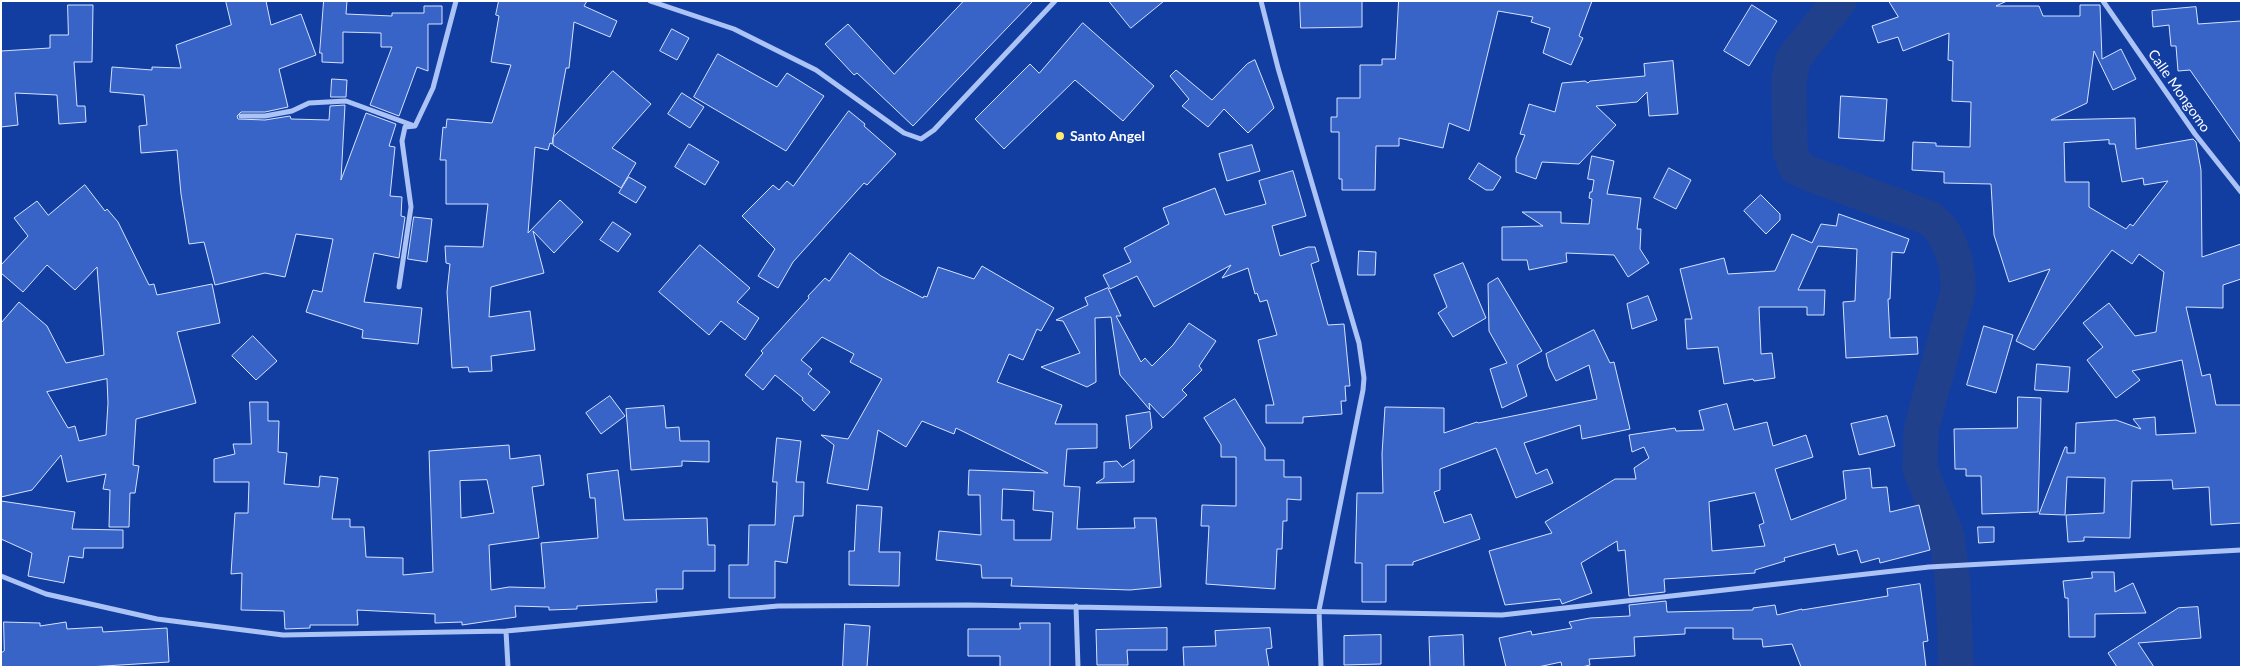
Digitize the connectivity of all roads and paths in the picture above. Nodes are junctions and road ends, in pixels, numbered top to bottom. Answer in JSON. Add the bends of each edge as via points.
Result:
{"nodes":[{"id":1,"x":456,"y":1,"type":"edge"},
{"id":2,"x":650,"y":1,"type":"edge"},
{"id":3,"x":1056,"y":1,"type":"edge"},
{"id":4,"x":1261,"y":1,"type":"edge"},
{"id":5,"x":2102,"y":1,"type":"edge"},
{"id":6,"x":241,"y":116,"type":"dead end"},
{"id":7,"x":415,"y":126,"type":"junction"},
{"id":8,"x":2241,"y":192,"type":"edge"},
{"id":9,"x":399,"y":287,"type":"dead end"},
{"id":10,"x":2241,"y":550,"type":"edge"},
{"id":11,"x":1,"y":576,"type":"edge"},
{"id":12,"x":1076,"y":606,"type":"junction"},
{"id":13,"x":1319,"y":610,"type":"junction"},
{"id":14,"x":506,"y":631,"type":"junction"},
{"id":15,"x":508,"y":667,"type":"edge"},
{"id":16,"x":1078,"y":667,"type":"edge"},
{"id":17,"x":1321,"y":667,"type":"edge"}],
"edges":[{"from":1,"to":7,"type":"street","via":[[432,88]]},
{"from":2,"to":3,"type":"street","via":[[734,30],[816,70],[904,133],[921,139],[934,130]]},
{"from":4,"to":13,"type":"street","via":[[1359,343],[1364,378]]},
{"from":5,"to":8,"type":"street","name":"Calle Mongomo","via":[[2195,134]]},
{"from":6,"to":7,"type":"street","via":[[265,116],[292,111],[309,103],[346,101]]},
{"from":7,"to":9,"type":"street","via":[[404,127],[402,141],[411,207]]},
{"from":10,"to":13,"type":"street","via":[[1929,567],[1502,614]]},
{"from":11,"to":14,"type":"street","via":[[46,594],[157,619],[283,636]]},
{"from":12,"to":13,"type":"street"},
{"from":12,"to":14,"type":"street","via":[[778,606]]},
{"from":12,"to":16,"type":"street"},
{"from":13,"to":17,"type":"street"},
{"from":14,"to":15,"type":"street"}]}
